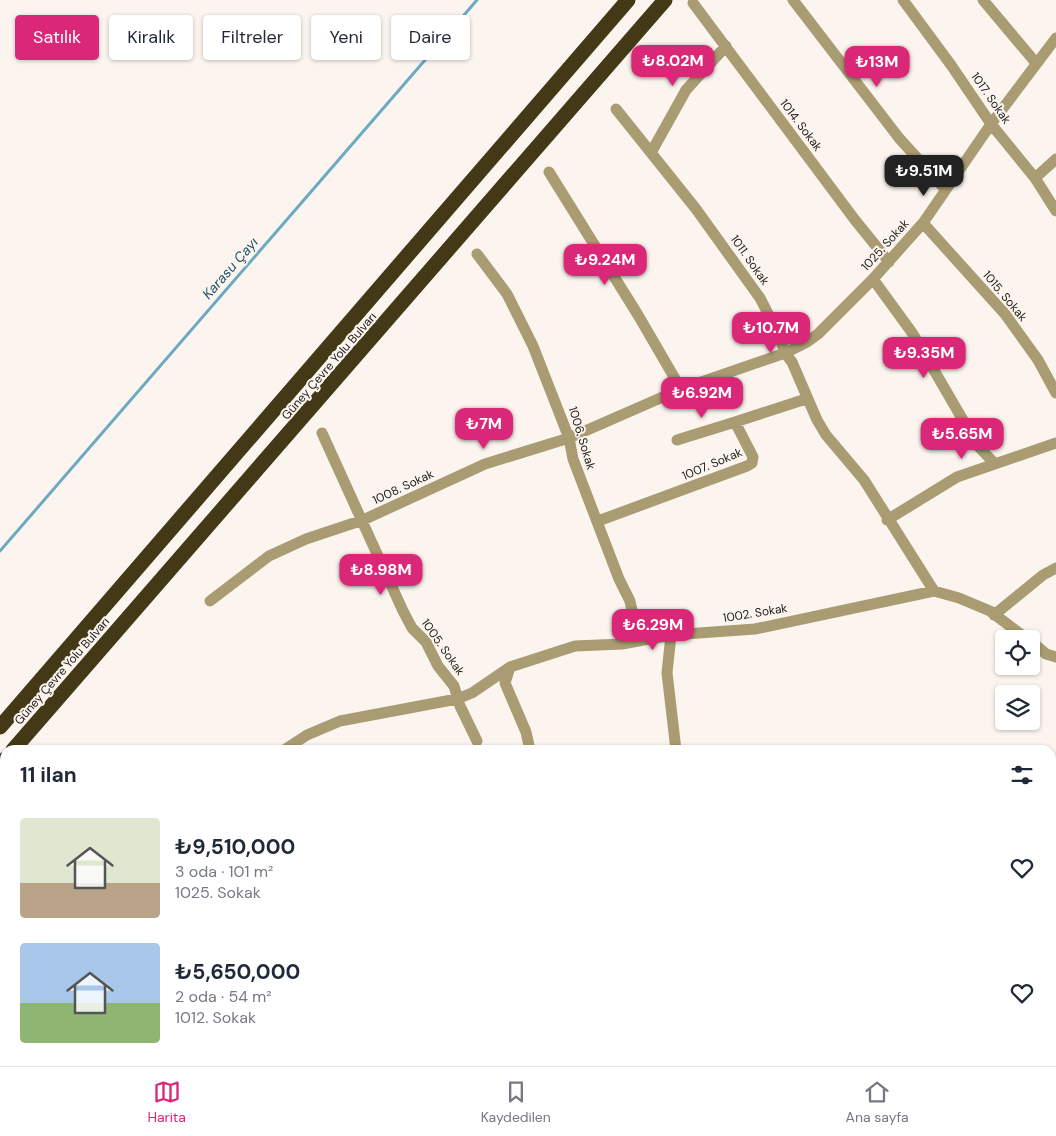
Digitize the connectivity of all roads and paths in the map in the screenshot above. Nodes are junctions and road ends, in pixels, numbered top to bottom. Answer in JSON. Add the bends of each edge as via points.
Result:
{"nodes":[{"id":1,"x":628,"y":0,"type":"edge"},
{"id":2,"x":665,"y":0,"type":"edge"},
{"id":3,"x":793,"y":0,"type":"edge"},
{"id":4,"x":903,"y":0,"type":"edge"},
{"id":5,"x":983,"y":0,"type":"edge"},
{"id":6,"x":693,"y":3,"type":"dead end"},
{"id":7,"x":1056,"y":38,"type":"edge"},
{"id":8,"x":726,"y":46,"type":"junction"},
{"id":9,"x":1036,"y":63,"type":"junction"},
{"id":10,"x":616,"y":109,"type":"dead end"},
{"id":11,"x":991,"y":124,"type":"junction"},
{"id":12,"x":652,"y":151,"type":"junction"},
{"id":13,"x":1056,"y":160,"type":"edge"},
{"id":14,"x":548,"y":172,"type":"dead end"},
{"id":15,"x":1035,"y":178,"type":"junction"},
{"id":16,"x":945,"y":189,"type":"junction"},
{"id":17,"x":1056,"y":211,"type":"edge"},
{"id":18,"x":923,"y":223,"type":"junction"},
{"id":19,"x":477,"y":254,"type":"dead end"},
{"id":20,"x":889,"y":262,"type":"junction"},
{"id":21,"x":873,"y":279,"type":"junction"},
{"id":22,"x":785,"y":353,"type":"junction"},
{"id":23,"x":680,"y":388,"type":"junction"},
{"id":24,"x":1056,"y":393,"type":"edge"},
{"id":25,"x":806,"y":399,"type":"junction"},
{"id":26,"x":735,"y":422,"type":"junction"},
{"id":27,"x":322,"y":433,"type":"dead end"},
{"id":28,"x":569,"y":438,"type":"junction"},
{"id":29,"x":678,"y":440,"type":"dead end"},
{"id":30,"x":1056,"y":443,"type":"edge"},
{"id":31,"x":994,"y":463,"type":"junction"},
{"id":32,"x":362,"y":520,"type":"junction"},
{"id":33,"x":888,"y":520,"type":"junction"},
{"id":34,"x":598,"y":521,"type":"junction"},
{"id":35,"x":1056,"y":568,"type":"edge"},
{"id":36,"x":934,"y":591,"type":"junction"},
{"id":37,"x":210,"y":601,"type":"dead end"},
{"id":38,"x":994,"y":615,"type":"junction"},
{"id":39,"x":1015,"y":630,"type":"edge"},
{"id":40,"x":671,"y":635,"type":"junction"},
{"id":41,"x":634,"y":641,"type":"junction"},
{"id":42,"x":1040,"y":649,"type":"edge"},
{"id":43,"x":1056,"y":656,"type":"edge"},
{"id":44,"x":510,"y":667,"type":"junction"},
{"id":45,"x":457,"y":699,"type":"junction"},
{"id":46,"x":0,"y":727,"type":"edge"},
{"id":47,"x":477,"y":741,"type":"dead end"},
{"id":48,"x":17,"y":745,"type":"edge"},
{"id":49,"x":292,"y":745,"type":"edge"},
{"id":50,"x":529,"y":745,"type":"edge"},
{"id":51,"x":675,"y":745,"type":"edge"}],
"edges":[{"from":1,"to":46,"type":"highway","name":"Güney Çevre Yolu Bulvarı"},
{"from":2,"to":48,"type":"highway","name":"Güney Çevre Yolu Bulvarı"},
{"from":3,"to":16,"type":"street","via":[[899,138]]},
{"from":4,"to":11,"type":"street","name":"1017. Sokak"},
{"from":5,"to":9,"type":"street"},
{"from":6,"to":8,"type":"street","name":"1014. Sokak"},
{"from":7,"to":9,"type":"street","name":"1025. Sokak"},
{"from":8,"to":12,"type":"street","via":[[686,90]]},
{"from":8,"to":20,"type":"street","name":"1014. Sokak"},
{"from":9,"to":11,"type":"street","name":"1025. Sokak"},
{"from":10,"to":12,"type":"street","name":"1011. Sokak"},
{"from":11,"to":15,"type":"street","name":"1017. Sokak"},
{"from":11,"to":16,"type":"street","name":"1025. Sokak"},
{"from":12,"to":22,"type":"street","name":"1011. Sokak","via":[[760,298]]},
{"from":13,"to":15,"type":"street"},
{"from":14,"to":23,"type":"street"},
{"from":15,"to":17,"type":"street","name":"1017. Sokak"},
{"from":16,"to":18,"type":"street","name":"1025. Sokak"},
{"from":18,"to":20,"type":"street","name":"1025. Sokak"},
{"from":18,"to":24,"type":"street","name":"1015. Sokak","via":[[1005,314],[1038,360]]},
{"from":19,"to":28,"type":"street","name":"1006. Sokak","via":[[508,294],[553,392]]},
{"from":20,"to":21,"type":"street","name":"1025. Sokak"},
{"from":21,"to":22,"type":"street","name":"1025. Sokak","via":[[818,334]]},
{"from":21,"to":31,"type":"street","via":[[913,334],[978,446]]},
{"from":22,"to":23,"type":"street","name":"1008. Sokak"},
{"from":22,"to":25,"type":"street","name":"1011. Sokak","via":[[792,362]]},
{"from":23,"to":28,"type":"street","name":"1008. Sokak"},
{"from":25,"to":26,"type":"street"},
{"from":25,"to":33,"type":"street","name":"1011. Sokak","via":[[826,435],[864,480]]},
{"from":26,"to":29,"type":"street"},
{"from":26,"to":34,"type":"street","name":"1007. Sokak","via":[[753,457],[752,463],[672,496]]},
{"from":27,"to":32,"type":"street","name":"1005. Sokak"},
{"from":28,"to":32,"type":"street","name":"1008. Sokak","via":[[485,464]]},
{"from":28,"to":34,"type":"street","name":"1006. Sokak","via":[[573,459]]},
{"from":30,"to":31,"type":"street"},
{"from":31,"to":33,"type":"street","via":[[944,484]]},
{"from":32,"to":37,"type":"street","name":"1008. Sokak","via":[[306,538],[269,556]]},
{"from":32,"to":45,"type":"street","name":"1005. Sokak","via":[[412,628],[426,642],[438,666],[454,686]]},
{"from":33,"to":36,"type":"street","name":"1011. Sokak"},
{"from":34,"to":41,"type":"street","name":"1006. Sokak","via":[[630,600]]},
{"from":35,"to":38,"type":"street"},
{"from":36,"to":38,"type":"street","name":"1002. Sokak","via":[[959,598]]},
{"from":36,"to":40,"type":"street","name":"1002. Sokak","via":[[755,629]]},
{"from":38,"to":39,"type":"street","name":"1002. Sokak"},
{"from":40,"to":41,"type":"street","name":"1002. Sokak"},
{"from":40,"to":51,"type":"street","via":[[667,673]]},
{"from":41,"to":44,"type":"street","name":"1002. Sokak","via":[[575,646]]},
{"from":42,"to":43,"type":"street"},
{"from":44,"to":45,"type":"street","name":"1002. Sokak"},
{"from":44,"to":50,"type":"street","via":[[505,683]]},
{"from":45,"to":47,"type":"street","name":"1005. Sokak"},
{"from":45,"to":49,"type":"street","name":"1002. Sokak","via":[[340,722]]}]}
